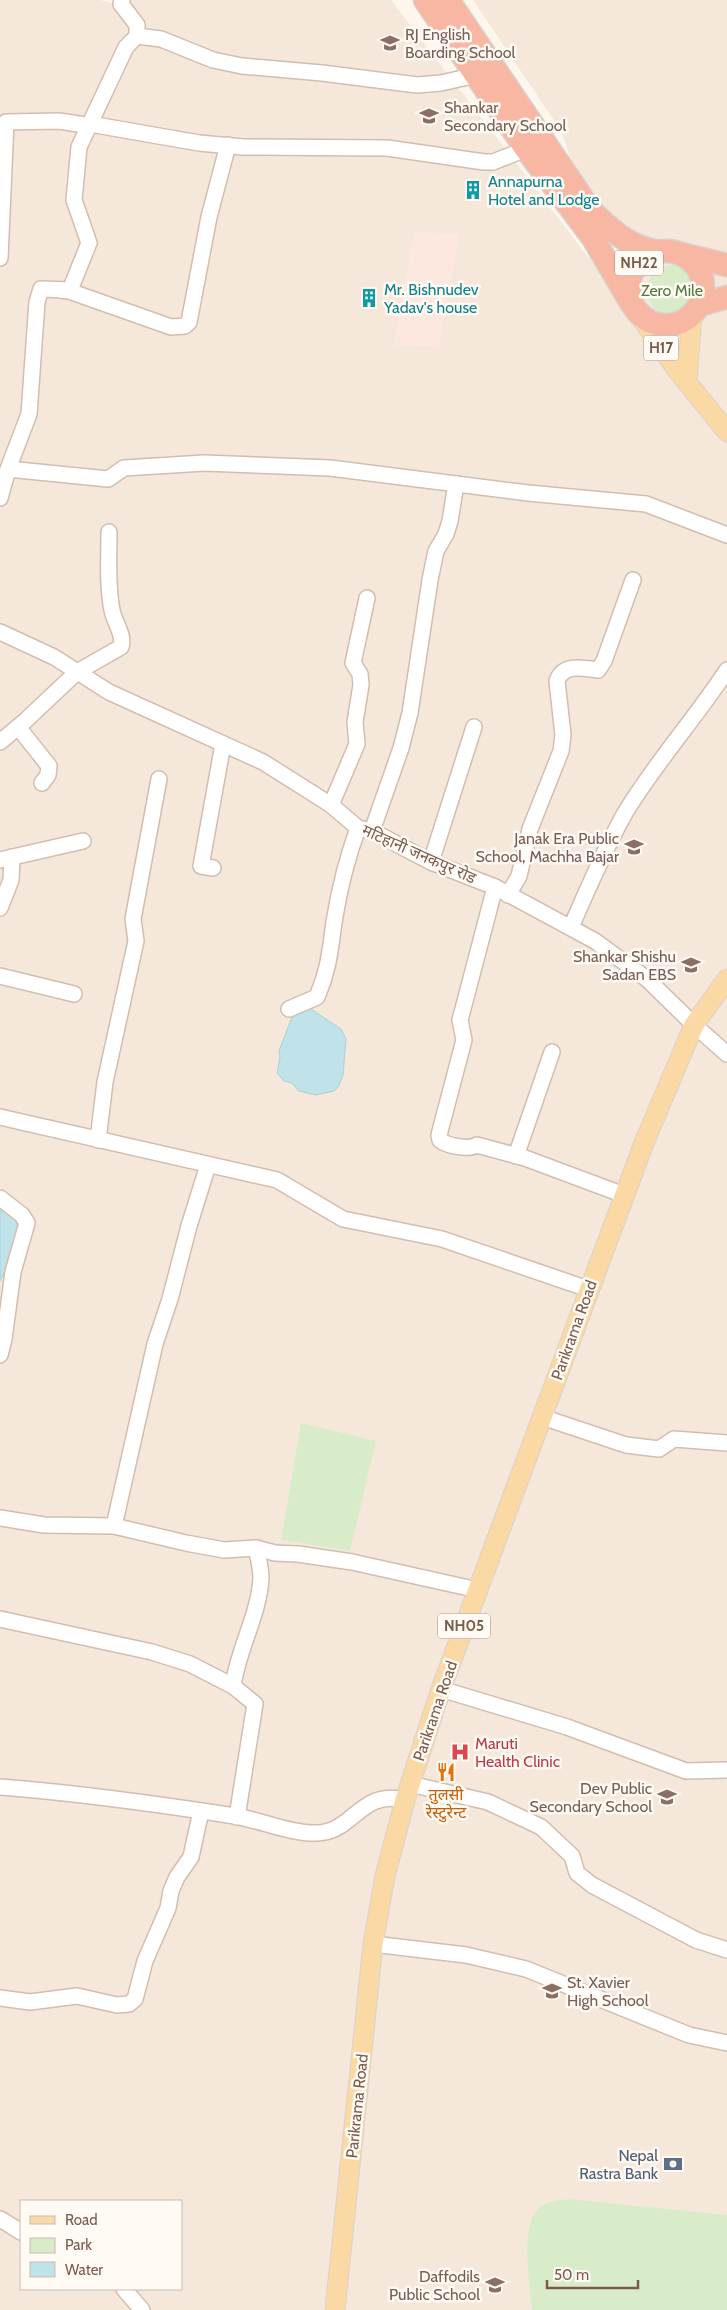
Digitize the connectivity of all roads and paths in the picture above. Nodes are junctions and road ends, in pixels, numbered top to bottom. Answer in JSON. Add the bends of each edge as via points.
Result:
{"nodes":[{"id":1,"x":425,"y":0,"type":"edge"},
{"id":2,"x":448,"y":0,"type":"edge"},
{"id":3,"x":119,"y":1,"type":"edge"},
{"id":4,"x":137,"y":36,"type":"junction"},
{"id":5,"x":476,"y":75,"type":"junction"},
{"id":6,"x":3,"y":121,"type":"edge"},
{"id":7,"x":90,"y":124,"type":"junction"},
{"id":8,"x":228,"y":145,"type":"junction"},
{"id":9,"x":526,"y":149,"type":"junction"},
{"id":10,"x":669,"y":252,"type":"junction"},
{"id":11,"x":0,"y":258,"type":"edge"},
{"id":12,"x":727,"y":265,"type":"edge"},
{"id":13,"x":41,"y":289,"type":"junction"},
{"id":14,"x":727,"y":297,"type":"edge"},
{"id":15,"x":634,"y":308,"type":"junction"},
{"id":16,"x":696,"y":310,"type":"junction"},
{"id":17,"x":687,"y":382,"type":"junction"},
{"id":18,"x":727,"y":432,"type":"edge"},
{"id":19,"x":8,"y":469,"type":"junction"},
{"id":20,"x":456,"y":484,"type":"junction"},
{"id":21,"x":0,"y":498,"type":"edge"},
{"id":22,"x":109,"y":532,"type":"dead end"},
{"id":23,"x":727,"y":535,"type":"edge"},
{"id":24,"x":633,"y":580,"type":"dead end"},
{"id":25,"x":367,"y":598,"type":"dead end"},
{"id":26,"x":0,"y":632,"type":"edge"},
{"id":27,"x":727,"y":670,"type":"edge"},
{"id":28,"x":77,"y":672,"type":"junction"},
{"id":29,"x":18,"y":727,"type":"junction"},
{"id":30,"x":474,"y":727,"type":"dead end"},
{"id":31,"x":0,"y":742,"type":"edge"},
{"id":32,"x":223,"y":744,"type":"junction"},
{"id":33,"x":159,"y":779,"type":"dead end"},
{"id":34,"x":42,"y":782,"type":"dead end"},
{"id":35,"x":331,"y":805,"type":"junction"},
{"id":36,"x":365,"y":829,"type":"junction"},
{"id":37,"x":83,"y":841,"type":"dead end"},
{"id":38,"x":6,"y":858,"type":"edge"},
{"id":39,"x":432,"y":862,"type":"junction"},
{"id":40,"x":213,"y":868,"type":"dead end"},
{"id":41,"x":502,"y":891,"type":"junction"},
{"id":42,"x":0,"y":908,"type":"edge"},
{"id":43,"x":571,"y":927,"type":"junction"},
{"id":44,"x":0,"y":976,"type":"edge"},
{"id":45,"x":727,"y":979,"type":"edge"},
{"id":46,"x":74,"y":994,"type":"dead end"},
{"id":47,"x":289,"y":1010,"type":"dead end"},
{"id":48,"x":694,"y":1025,"type":"junction"},
{"id":49,"x":552,"y":1052,"type":"dead end"},
{"id":50,"x":727,"y":1054,"type":"edge"},
{"id":51,"x":0,"y":1117,"type":"edge"},
{"id":52,"x":98,"y":1140,"type":"junction"},
{"id":53,"x":516,"y":1156,"type":"junction"},
{"id":54,"x":208,"y":1165,"type":"junction"},
{"id":55,"x":624,"y":1195,"type":"junction"},
{"id":56,"x":0,"y":1198,"type":"edge"},
{"id":57,"x":588,"y":1289,"type":"junction"},
{"id":58,"x":4,"y":1301,"type":"edge"},
{"id":59,"x":0,"y":1355,"type":"edge"},
{"id":60,"x":542,"y":1417,"type":"junction"},
{"id":61,"x":727,"y":1443,"type":"edge"},
{"id":62,"x":0,"y":1518,"type":"edge"},
{"id":63,"x":114,"y":1526,"type":"junction"},
{"id":64,"x":256,"y":1548,"type":"junction"},
{"id":65,"x":478,"y":1590,"type":"junction"},
{"id":66,"x":0,"y":1620,"type":"edge"},
{"id":67,"x":233,"y":1686,"type":"junction"},
{"id":68,"x":441,"y":1689,"type":"junction"},
{"id":69,"x":727,"y":1770,"type":"edge"},
{"id":70,"x":0,"y":1787,"type":"edge"},
{"id":71,"x":408,"y":1792,"type":"junction"},
{"id":72,"x":201,"y":1811,"type":"junction"},
{"id":73,"x":237,"y":1817,"type":"junction"},
{"id":74,"x":373,"y":1944,"type":"junction"},
{"id":75,"x":727,"y":1950,"type":"edge"},
{"id":76,"x":0,"y":1998,"type":"edge"},
{"id":77,"x":727,"y":2043,"type":"edge"},
{"id":78,"x":0,"y":2220,"type":"edge"},
{"id":79,"x":20,"y":2231,"type":"edge"},
{"id":80,"x":125,"y":2290,"type":"edge"},
{"id":81,"x":142,"y":2310,"type":"edge"},
{"id":82,"x":335,"y":2310,"type":"edge"}],
"edges":[{"from":1,"to":5,"type":"highway","number":"NH22"},
{"from":2,"to":10,"type":"highway","number":"NH22","via":[[591,211],[632,245]]},
{"from":3,"to":4,"type":"street","via":[[137,26]]},
{"from":4,"to":5,"type":"street","via":[[161,39],[213,60],[242,66],[417,84],[441,84]]},
{"from":4,"to":7,"type":"street","via":[[126,47]]},
{"from":5,"to":9,"type":"highway","number":"NH22"},
{"from":6,"to":7,"type":"street"},
{"from":6,"to":11,"type":"street"},
{"from":7,"to":8,"type":"street","via":[[190,142]]},
{"from":7,"to":13,"type":"street","via":[[79,147],[74,200],[89,242],[70,290]]},
{"from":8,"to":9,"type":"street","via":[[387,148],[484,162],[493,162]]},
{"from":8,"to":13,"type":"street","via":[[209,217],[189,322],[185,326],[171,327],[69,291]]},
{"from":9,"to":15,"type":"highway","number":"NH22","via":[[593,238]]},
{"from":10,"to":12,"type":"highway","number":"NH22"},
{"from":10,"to":15,"type":"highway","number":"NH22","via":[[644,258],[633,270],[628,286]]},
{"from":10,"to":16,"type":"highway","number":"NH22","via":[[690,261],[699,273],[703,287]]},
{"from":13,"to":19,"type":"street","via":[[37,302],[29,414]]},
{"from":14,"to":16,"type":"highway","number":"NH22"},
{"from":15,"to":16,"type":"highway","number":"NH22","via":[[648,322],[661,326],[682,322]]},
{"from":15,"to":17,"type":"main road","number":"H17"},
{"from":16,"to":17,"type":"main road","number":"H17"},
{"from":17,"to":18,"type":"main road","number":"H17"},
{"from":19,"to":20,"type":"street","via":[[108,479],[124,468],[249,464],[330,468]]},
{"from":19,"to":21,"type":"street"},
{"from":20,"to":23,"type":"street","via":[[646,504]]},
{"from":20,"to":36,"type":"street","via":[[450,521],[436,551],[410,713],[401,748]]},
{"from":22,"to":28,"type":"street","via":[[110,595],[123,643]]},
{"from":24,"to":41,"type":"street","via":[[598,670],[572,668],[559,675],[561,751],[530,829],[519,876]]},
{"from":25,"to":35,"type":"street","via":[[354,663],[361,685],[354,722],[357,744]]},
{"from":26,"to":28,"type":"street","name":"मटिहानी जनकपुर रोड","via":[[54,657]]},
{"from":27,"to":43,"type":"street","via":[[626,813]]},
{"from":28,"to":29,"type":"street"},
{"from":28,"to":32,"type":"street","name":"मटिहानी जनकपुर रोड","via":[[108,692]]},
{"from":29,"to":31,"type":"street"},
{"from":29,"to":34,"type":"street","via":[[50,766]]},
{"from":30,"to":39,"type":"street"},
{"from":32,"to":35,"type":"street","name":"मटिहानी जनकपुर रोड","via":[[263,762]]},
{"from":32,"to":40,"type":"street","via":[[201,866]]},
{"from":33,"to":52,"type":"street","via":[[133,919],[136,941],[105,1082]]},
{"from":35,"to":36,"type":"street","name":"मटिहानी जनकपुर रोड"},
{"from":36,"to":39,"type":"street","name":"मटिहानी जनकपुर रोड"},
{"from":36,"to":47,"type":"street","via":[[352,845],[340,892],[327,973],[317,997]]},
{"from":37,"to":38,"type":"street"},
{"from":38,"to":42,"type":"street","via":[[11,880]]},
{"from":39,"to":41,"type":"street","name":"मटिहानी जनकपुर रोड"},
{"from":41,"to":43,"type":"street","name":"मटिहानी जनकपुर रोड"},
{"from":41,"to":53,"type":"street","via":[[460,1020],[464,1040],[439,1135],[443,1142],[473,1148],[477,1145]]},
{"from":43,"to":48,"type":"street","name":"मटिहानी जनकपुर रोड","via":[[647,979]]},
{"from":44,"to":46,"type":"street"},
{"from":45,"to":48,"type":"main road","name":"Parikrama Road","number":"NH05"},
{"from":48,"to":50,"type":"street","name":"मटिहानी जनकपुर रोड"},
{"from":48,"to":55,"type":"main road","name":"Parikrama Road","number":"NH05"},
{"from":49,"to":53,"type":"street"},
{"from":51,"to":52,"type":"street"},
{"from":52,"to":54,"type":"street"},
{"from":53,"to":55,"type":"street"},
{"from":54,"to":57,"type":"street","via":[[277,1180],[343,1219],[442,1239]]},
{"from":54,"to":63,"type":"street","via":[[155,1344]]},
{"from":55,"to":57,"type":"main road","name":"Parikrama Road","number":"NH05"},
{"from":56,"to":58,"type":"street","via":[[27,1223]]},
{"from":57,"to":60,"type":"main road","name":"Parikrama Road","number":"NH05"},
{"from":58,"to":59,"type":"street"},
{"from":60,"to":61,"type":"street","via":[[626,1445],[659,1449],[674,1439]]},
{"from":60,"to":65,"type":"main road","name":"Parikrama Road","number":"NH05"},
{"from":62,"to":63,"type":"street","via":[[44,1525]]},
{"from":63,"to":64,"type":"street","via":[[224,1550]]},
{"from":64,"to":65,"type":"street","via":[[352,1562]]},
{"from":64,"to":67,"type":"street","via":[[261,1576],[259,1591],[235,1669]]},
{"from":65,"to":68,"type":"main road","name":"Parikrama Road","number":"NH05"},
{"from":66,"to":67,"type":"street","via":[[152,1652],[190,1664]]},
{"from":67,"to":73,"type":"street","via":[[255,1704]]},
{"from":68,"to":69,"type":"street","via":[[567,1727],[686,1772]]},
{"from":68,"to":71,"type":"main road","name":"Parikrama Road","number":"NH05"},
{"from":70,"to":72,"type":"street","via":[[66,1792]]},
{"from":71,"to":73,"type":"street","via":[[372,1801],[339,1826],[319,1833]]},
{"from":71,"to":74,"type":"main road","name":"Parikrama Road","number":"NH05","via":[[385,1876]]},
{"from":71,"to":75,"type":"street","via":[[488,1802],[540,1826],[572,1856],[577,1873],[592,1885],[696,1940]]},
{"from":72,"to":73,"type":"street"},
{"from":72,"to":76,"type":"street","via":[[191,1857],[171,1891],[168,1908],[145,1961],[135,1999],[129,2004],[118,2005],[77,1996],[30,2002]]},
{"from":74,"to":77,"type":"street","via":[[466,1955],[526,1969],[689,2035]]},
{"from":74,"to":82,"type":"main road","name":"Parikrama Road","number":"NH05"},
{"from":78,"to":79,"type":"street"},
{"from":80,"to":81,"type":"street"}]}
